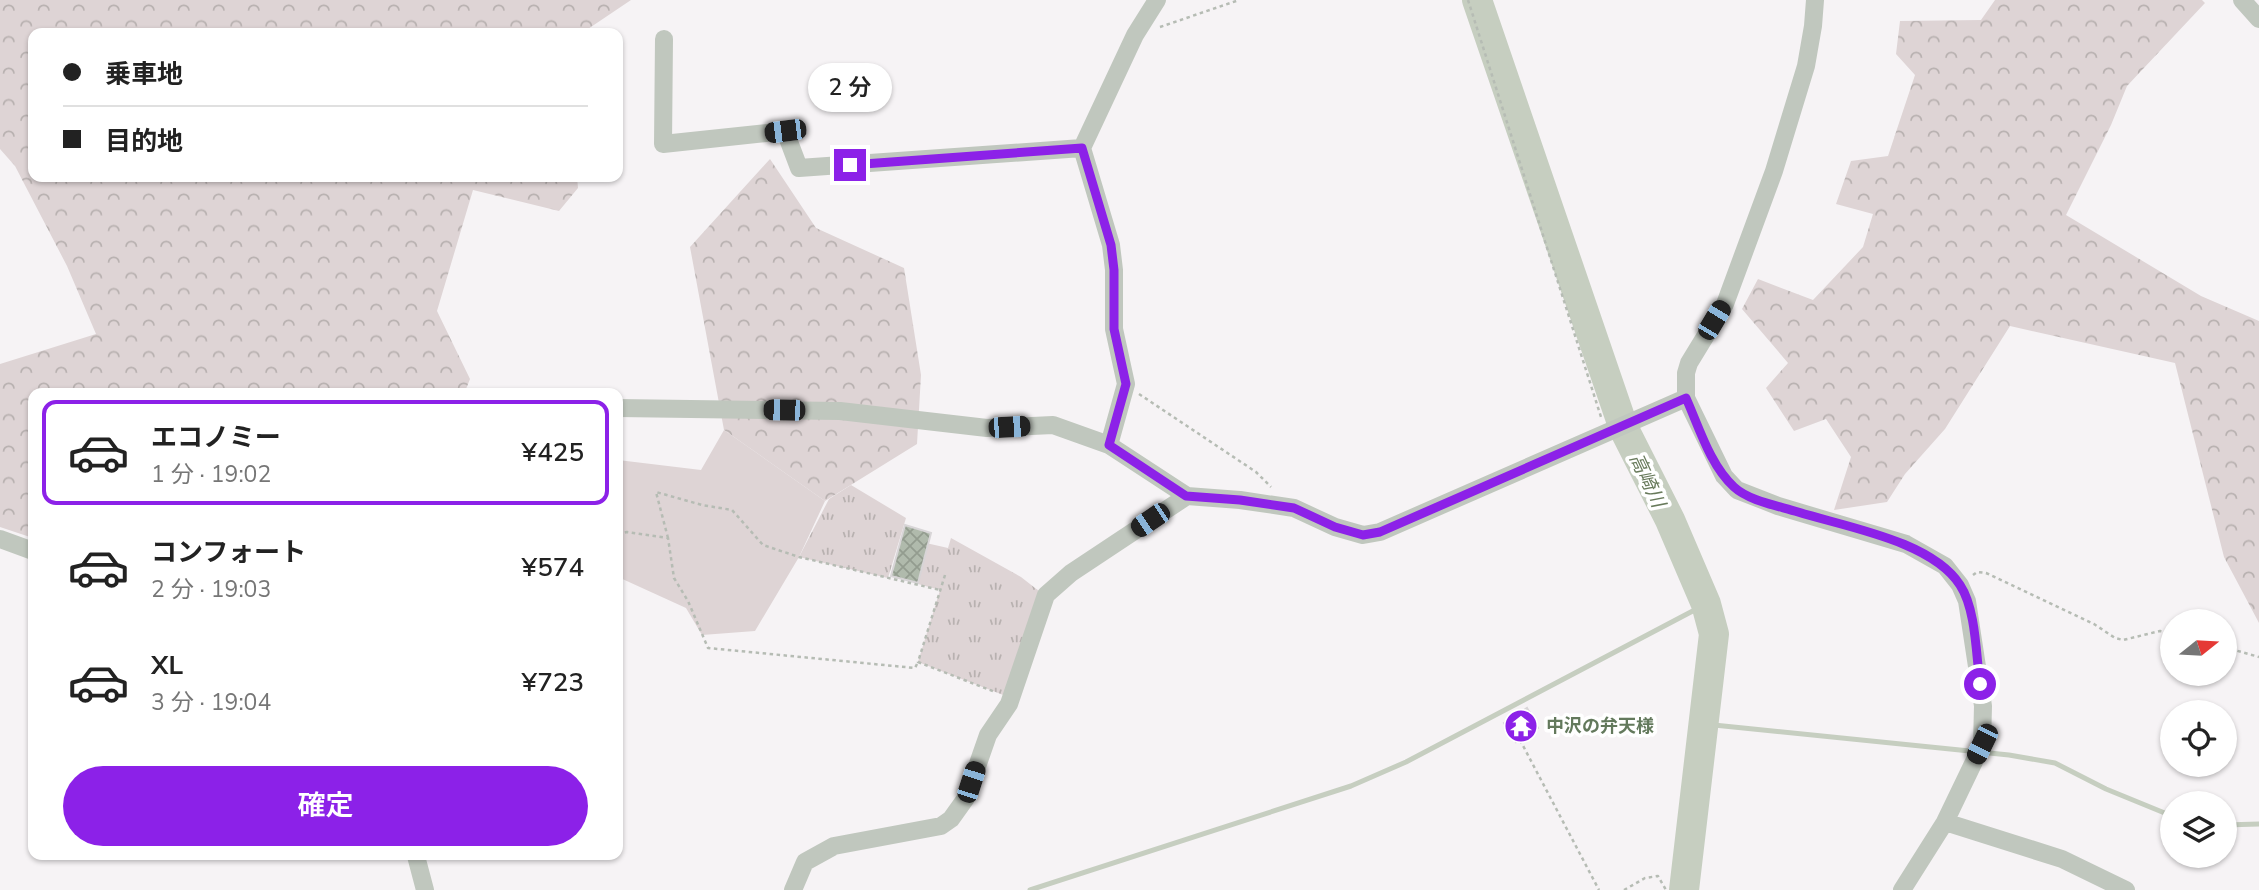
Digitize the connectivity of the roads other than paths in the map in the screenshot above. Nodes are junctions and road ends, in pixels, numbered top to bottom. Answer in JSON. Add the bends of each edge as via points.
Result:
{"nodes":[{"id":1,"x":1157,"y":0,"type":"edge"},
{"id":2,"x":1815,"y":0,"type":"edge"},
{"id":3,"x":2242,"y":0,"type":"edge"},
{"id":4,"x":2259,"y":19,"type":"edge"},
{"id":5,"x":664,"y":39,"type":"dead end"},
{"id":6,"x":1082,"y":148,"type":"junction"},
{"id":7,"x":1686,"y":398,"type":"junction"},
{"id":8,"x":623,"y":408,"type":"edge"},
{"id":9,"x":1109,"y":445,"type":"junction"},
{"id":10,"x":1186,"y":496,"type":"junction"},
{"id":11,"x":0,"y":539,"type":"edge"},
{"id":12,"x":28,"y":549,"type":"edge"},
{"id":13,"x":1945,"y":822,"type":"junction"},
{"id":14,"x":417,"y":860,"type":"edge"},
{"id":15,"x":425,"y":890,"type":"edge"},
{"id":16,"x":793,"y":890,"type":"edge"},
{"id":17,"x":1902,"y":890,"type":"edge"},
{"id":18,"x":2126,"y":890,"type":"edge"}],
"edges":[{"from":1,"to":6,"type":"street","via":[[1135,35]]},
{"from":2,"to":7,"type":"street","via":[[1806,66],[1774,171],[1724,304],[1689,363]]},
{"from":3,"to":4,"type":"street"},
{"from":5,"to":6,"type":"street","via":[[663,144],[785,131],[799,169]]},
{"from":6,"to":9,"type":"street","via":[[1111,245],[1114,329],[1126,384]]},
{"from":7,"to":10,"type":"street","via":[[1380,532],[1363,535],[1294,508]]},
{"from":7,"to":13,"type":"street","via":[[1724,476],[1737,490],[1906,544],[1945,566],[1961,585],[1971,617],[1983,706],[1982,744]]},
{"from":8,"to":9,"type":"street","via":[[840,411],[987,428],[1053,425]]},
{"from":9,"to":10,"type":"street"},
{"from":10,"to":16,"type":"street","via":[[1070,573],[1046,595],[1011,698],[988,735],[966,798],[951,819],[941,826],[834,846],[805,862]]},
{"from":11,"to":12,"type":"street"},
{"from":13,"to":17,"type":"street"},
{"from":13,"to":18,"type":"street","via":[[2062,859]]},
{"from":14,"to":15,"type":"street"}]}
